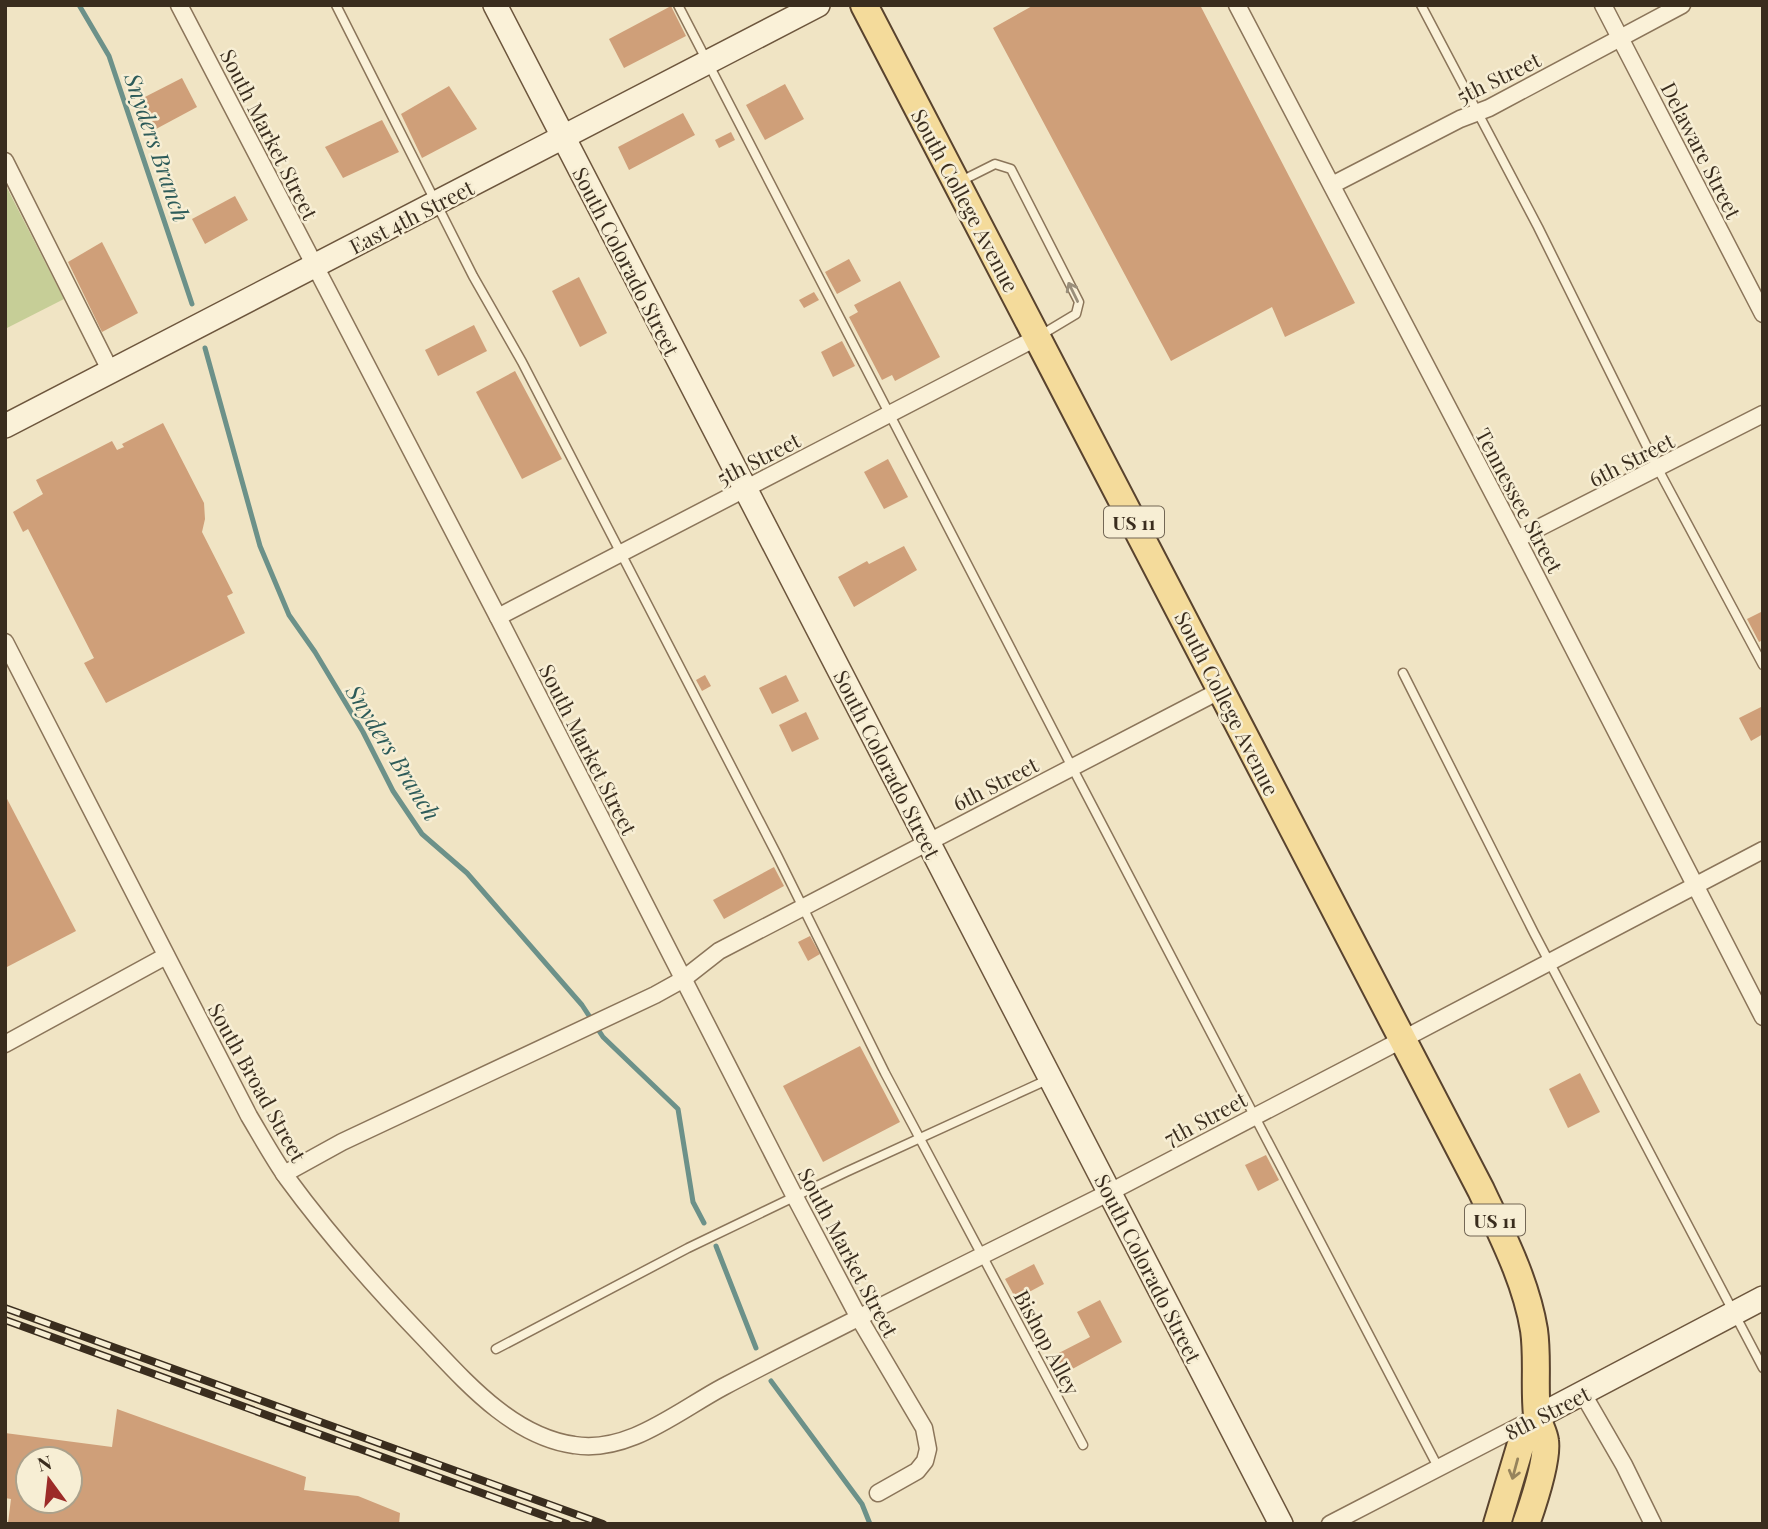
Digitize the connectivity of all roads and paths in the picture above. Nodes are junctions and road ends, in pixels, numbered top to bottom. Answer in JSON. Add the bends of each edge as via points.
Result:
{"nodes":[{"id":1,"x":179,"y":5,"type":"edge"},
{"id":2,"x":336,"y":5,"type":"edge"},
{"id":3,"x":495,"y":5,"type":"edge"},
{"id":4,"x":678,"y":5,"type":"edge"},
{"id":5,"x":818,"y":5,"type":"edge"},
{"id":6,"x":864,"y":5,"type":"edge"},
{"id":7,"x":1237,"y":5,"type":"edge"},
{"id":8,"x":1421,"y":5,"type":"edge"},
{"id":9,"x":1603,"y":5,"type":"edge"},
{"id":10,"x":1682,"y":5,"type":"edge"},
{"id":11,"x":1620,"y":38,"type":"junction"},
{"id":12,"x":707,"y":62,"type":"junction"},
{"id":13,"x":1477,"y":112,"type":"junction"},
{"id":14,"x":563,"y":137,"type":"junction"},
{"id":15,"x":5,"y":161,"type":"edge"},
{"id":16,"x":957,"y":184,"type":"junction"},
{"id":17,"x":1332,"y":186,"type":"junction"},
{"id":18,"x":436,"y":203,"type":"junction"},
{"id":19,"x":315,"y":265,"type":"junction"},
{"id":20,"x":1763,"y":314,"type":"edge"},
{"id":21,"x":1038,"y":337,"type":"junction"},
{"id":22,"x":111,"y":372,"type":"junction"},
{"id":23,"x":889,"y":414,"type":"junction"},
{"id":24,"x":1763,"y":414,"type":"edge"},
{"id":25,"x":5,"y":426,"type":"edge"},
{"id":26,"x":1658,"y":469,"type":"junction"},
{"id":27,"x":745,"y":488,"type":"junction"},
{"id":28,"x":1517,"y":539,"type":"junction"},
{"id":29,"x":621,"y":553,"type":"junction"},
{"id":30,"x":498,"y":617,"type":"junction"},
{"id":31,"x":5,"y":642,"type":"edge"},
{"id":32,"x":1763,"y":665,"type":"edge"},
{"id":33,"x":1403,"y":673,"type":"dead end"},
{"id":34,"x":1221,"y":690,"type":"junction"},
{"id":35,"x":1072,"y":767,"type":"junction"},
{"id":36,"x":928,"y":842,"type":"junction"},
{"id":37,"x":1763,"y":850,"type":"edge"},
{"id":38,"x":1695,"y":885,"type":"junction"},
{"id":39,"x":803,"y":908,"type":"junction"},
{"id":40,"x":166,"y":956,"type":"junction"},
{"id":41,"x":1549,"y":962,"type":"junction"},
{"id":42,"x":682,"y":980,"type":"junction"},
{"id":43,"x":1763,"y":1017,"type":"edge"},
{"id":44,"x":1401,"y":1039,"type":"junction"},
{"id":45,"x":5,"y":1044,"type":"edge"},
{"id":46,"x":1051,"y":1078,"type":"junction"},
{"id":47,"x":1253,"y":1117,"type":"junction"},
{"id":48,"x":920,"y":1139,"type":"junction"},
{"id":49,"x":284,"y":1174,"type":"junction"},
{"id":50,"x":1110,"y":1192,"type":"junction"},
{"id":51,"x":795,"y":1197,"type":"junction"},
{"id":52,"x":982,"y":1255,"type":"junction"},
{"id":53,"x":1763,"y":1298,"type":"edge"},
{"id":54,"x":1732,"y":1314,"type":"junction"},
{"id":55,"x":859,"y":1318,"type":"junction"},
{"id":56,"x":496,"y":1349,"type":"dead end"},
{"id":57,"x":1763,"y":1368,"type":"edge"},
{"id":58,"x":1583,"y":1394,"type":"junction"},
{"id":59,"x":1537,"y":1417,"type":"junction"},
{"id":60,"x":664,"y":1420,"type":"joint"},
{"id":61,"x":1083,"y":1445,"type":"dead end"},
{"id":62,"x":1438,"y":1467,"type":"junction"},
{"id":63,"x":878,"y":1493,"type":"dead end"},
{"id":64,"x":1281,"y":1524,"type":"edge"},
{"id":65,"x":1330,"y":1524,"type":"edge"},
{"id":66,"x":1497,"y":1524,"type":"edge"},
{"id":67,"x":1526,"y":1524,"type":"edge"},
{"id":68,"x":1653,"y":1524,"type":"edge"}],
"edges":[{"from":1,"to":19,"type":"street","name":"South Market Street"},
{"from":2,"to":18,"type":"lane","name":"Bishop Alley"},
{"from":3,"to":14,"type":"street","name":"South Colorado Street"},
{"from":4,"to":12,"type":"lane"},
{"from":5,"to":12,"type":"street","name":"East 4th Street"},
{"from":6,"to":16,"type":"main road","name":"South College Avenue","number":"US 11"},
{"from":7,"to":17,"type":"street","name":"Tennessee Street"},
{"from":8,"to":13,"type":"lane"},
{"from":9,"to":11,"type":"street","name":"Delaware Street"},
{"from":10,"to":11,"type":"street","name":"5th Street"},
{"from":11,"to":13,"type":"street","name":"5th Street"},
{"from":11,"to":20,"type":"street","name":"Delaware Street"},
{"from":12,"to":14,"type":"street","name":"East 4th Street"},
{"from":12,"to":23,"type":"lane"},
{"from":13,"to":17,"type":"street","name":"5th Street"},
{"from":13,"to":26,"type":"lane"},
{"from":14,"to":18,"type":"street","name":"East 4th Street"},
{"from":14,"to":27,"type":"street","name":"South Colorado Street"},
{"from":15,"to":22,"type":"street"},
{"from":16,"to":21,"type":"main road","name":"South College Avenue","number":"US 11"},
{"from":21,"to":16,"type":"lane","one_way":true,"via":[[1076,314],[1079,302],[1011,169],[995,164]]},
{"from":17,"to":28,"type":"street","name":"Tennessee Street"},
{"from":18,"to":19,"type":"street","name":"East 4th Street"},
{"from":18,"to":29,"type":"lane","name":"Bishop Alley"},
{"from":19,"to":22,"type":"street","name":"East 4th Street"},
{"from":19,"to":30,"type":"street","name":"South Market Street"},
{"from":21,"to":23,"type":"street","name":"5th Street"},
{"from":21,"to":34,"type":"main road","name":"South College Avenue","number":"US 11"},
{"from":22,"to":25,"type":"street","name":"East 4th Street"},
{"from":23,"to":27,"type":"street","name":"5th Street"},
{"from":23,"to":35,"type":"lane"},
{"from":24,"to":26,"type":"street","name":"6th Street"},
{"from":26,"to":28,"type":"street","name":"6th Street"},
{"from":26,"to":32,"type":"lane"},
{"from":27,"to":29,"type":"street","name":"5th Street"},
{"from":27,"to":36,"type":"street","name":"South Colorado Street"},
{"from":28,"to":38,"type":"street","name":"Tennessee Street"},
{"from":29,"to":30,"type":"street","name":"5th Street"},
{"from":29,"to":39,"type":"lane","name":"Bishop Alley"},
{"from":30,"to":42,"type":"street","name":"South Market Street"},
{"from":31,"to":40,"type":"street","name":"South Broad Street"},
{"from":33,"to":41,"type":"lane"},
{"from":34,"to":35,"type":"street","name":"6th Street"},
{"from":34,"to":44,"type":"main road","name":"South College Avenue","number":"US 11"},
{"from":35,"to":36,"type":"street","name":"6th Street"},
{"from":35,"to":47,"type":"lane"},
{"from":36,"to":39,"type":"street","name":"6th Street"},
{"from":36,"to":46,"type":"street","name":"South Colorado Street"},
{"from":37,"to":38,"type":"street","name":"7th Street"},
{"from":38,"to":41,"type":"street","name":"7th Street"},
{"from":38,"to":43,"type":"street","name":"Tennessee Street"},
{"from":39,"to":42,"type":"street","name":"6th Street","via":[[719,951]]},
{"from":39,"to":48,"type":"lane","name":"Bishop Alley"},
{"from":40,"to":45,"type":"street"},
{"from":40,"to":49,"type":"street","name":"South Broad Street"},
{"from":41,"to":44,"type":"street","name":"7th Street"},
{"from":41,"to":54,"type":"lane"},
{"from":42,"to":49,"type":"street","name":"6th Street"},
{"from":42,"to":51,"type":"street","name":"South Market Street"},
{"from":44,"to":47,"type":"street","name":"7th Street"},
{"from":44,"to":59,"type":"main road","name":"South College Avenue","number":"US 11","via":[[1481,1190],[1527,1300],[1538,1376]]},
{"from":46,"to":48,"type":"lane"},
{"from":46,"to":50,"type":"street","name":"South Colorado Street"},
{"from":47,"to":50,"type":"street","name":"7th Street"},
{"from":47,"to":62,"type":"lane"},
{"from":48,"to":51,"type":"lane"},
{"from":48,"to":52,"type":"lane","name":"Bishop Alley"},
{"from":49,"to":60,"type":"street","name":"South Broad Street","via":[[383,1295],[465,1381],[506,1416],[529,1430],[576,1446],[621,1441]]},
{"from":50,"to":52,"type":"street","name":"7th Street"},
{"from":50,"to":64,"type":"street","name":"South Colorado Street"},
{"from":51,"to":55,"type":"street","name":"South Market Street"},
{"from":51,"to":56,"type":"lane"},
{"from":52,"to":55,"type":"street","name":"7th Street"},
{"from":52,"to":61,"type":"lane","name":"Bishop Alley"},
{"from":53,"to":54,"type":"street","name":"8th Street"},
{"from":54,"to":57,"type":"lane"},
{"from":54,"to":58,"type":"street","name":"8th Street"},
{"from":55,"to":60,"type":"street","name":"7th Street"},
{"from":55,"to":63,"type":"street","name":"South Market Street","via":[[927,1437],[925,1461],[917,1471]]},
{"from":58,"to":59,"type":"street","name":"8th Street"},
{"from":58,"to":68,"type":"street"},
{"from":59,"to":62,"type":"street","name":"8th Street"},
{"from":59,"to":66,"type":"main road","number":"US 11","one_way":true,"via":[[1520,1447]]},
{"from":59,"to":67,"type":"main road","number":"US 11","via":[[1545,1442]]},
{"from":62,"to":65,"type":"street","name":"8th Street"}]}
